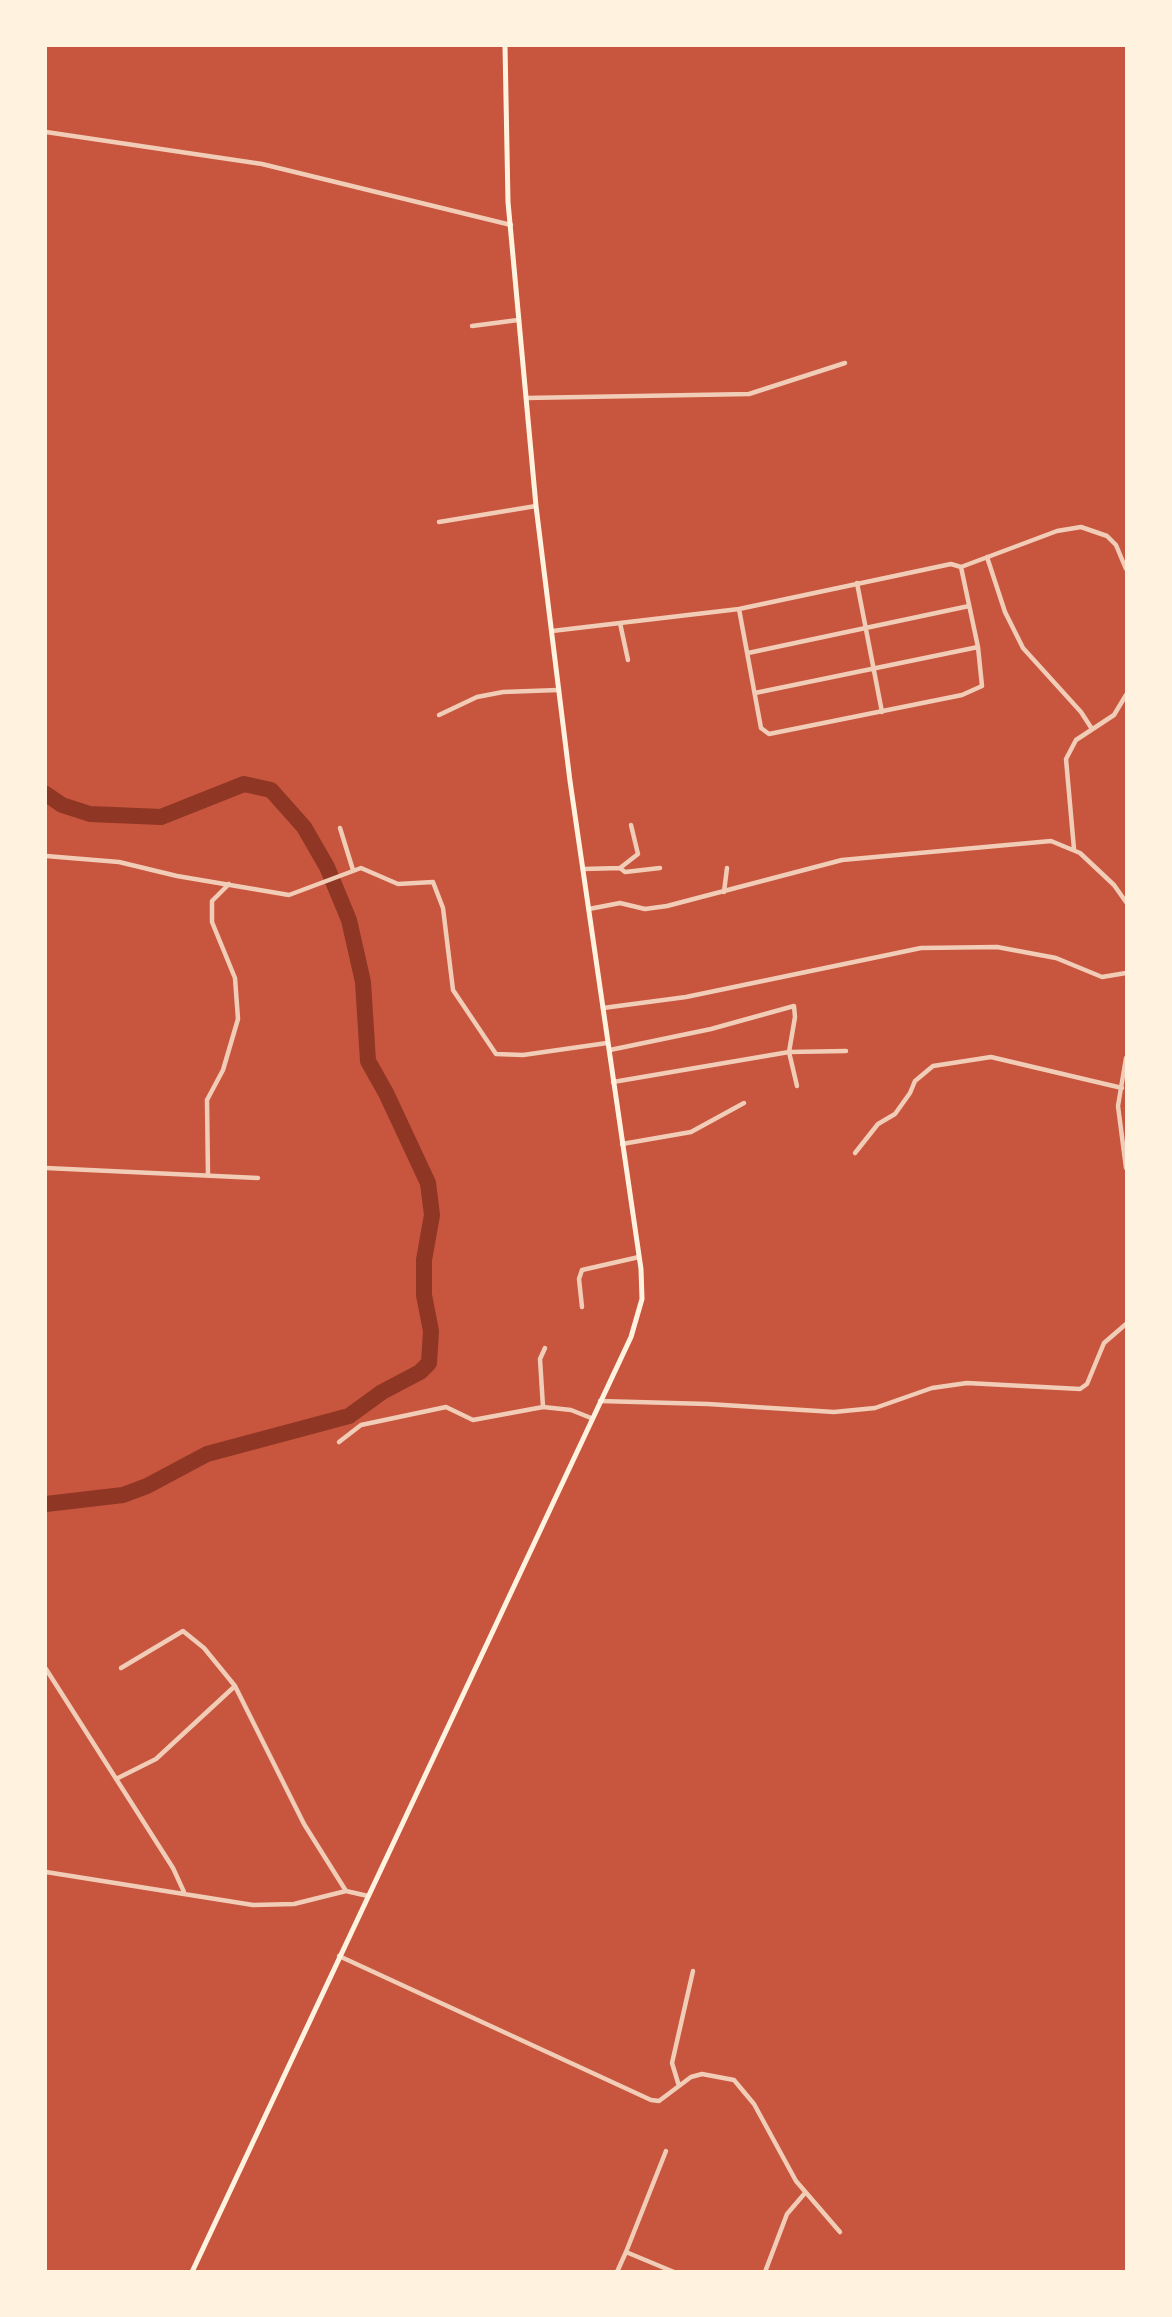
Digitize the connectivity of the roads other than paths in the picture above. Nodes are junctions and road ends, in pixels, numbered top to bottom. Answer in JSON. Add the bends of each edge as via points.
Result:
{"nodes":[{"id":1,"x":505,"y":46,"type":"edge"},
{"id":2,"x":46,"y":132,"type":"edge"},
{"id":3,"x":511,"y":225,"type":"junction"},
{"id":4,"x":519,"y":320,"type":"junction"},
{"id":5,"x":472,"y":327,"type":"dead end"},
{"id":6,"x":845,"y":363,"type":"dead end"},
{"id":7,"x":526,"y":398,"type":"junction"},
{"id":8,"x":536,"y":506,"type":"junction"},
{"id":9,"x":439,"y":522,"type":"dead end"},
{"id":10,"x":987,"y":557,"type":"junction"},
{"id":11,"x":961,"y":567,"type":"junction"},
{"id":12,"x":1126,"y":569,"type":"edge"},
{"id":13,"x":857,"y":583,"type":"junction"},
{"id":14,"x":969,"y":606,"type":"junction"},
{"id":15,"x":739,"y":609,"type":"junction"},
{"id":16,"x":620,"y":623,"type":"junction"},
{"id":17,"x":867,"y":628,"type":"junction"},
{"id":18,"x":552,"y":631,"type":"junction"},
{"id":19,"x":978,"y":646,"type":"junction"},
{"id":20,"x":748,"y":653,"type":"junction"},
{"id":21,"x":628,"y":660,"type":"dead end"},
{"id":22,"x":875,"y":668,"type":"junction"},
{"id":23,"x":558,"y":690,"type":"junction"},
{"id":24,"x":755,"y":693,"type":"junction"},
{"id":25,"x":1126,"y":695,"type":"edge"},
{"id":26,"x":882,"y":712,"type":"junction"},
{"id":27,"x":439,"y":715,"type":"dead end"},
{"id":28,"x":1092,"y":729,"type":"junction"},
{"id":29,"x":631,"y":825,"type":"dead end"},
{"id":30,"x":340,"y":828,"type":"dead end"},
{"id":31,"x":1074,"y":850,"type":"junction"},
{"id":32,"x":46,"y":856,"type":"edge"},
{"id":33,"x":620,"y":868,"type":"junction"},
{"id":34,"x":660,"y":868,"type":"dead end"},
{"id":35,"x":584,"y":869,"type":"junction"},
{"id":36,"x":727,"y":869,"type":"dead end"},
{"id":37,"x":353,"y":870,"type":"junction"},
{"id":38,"x":229,"y":884,"type":"junction"},
{"id":39,"x":723,"y":892,"type":"junction"},
{"id":40,"x":1126,"y":902,"type":"edge"},
{"id":41,"x":589,"y":909,"type":"junction"},
{"id":42,"x":1126,"y":973,"type":"edge"},
{"id":43,"x":603,"y":1008,"type":"junction"},
{"id":44,"x":609,"y":1046,"type":"junction"},
{"id":45,"x":845,"y":1051,"type":"dead end"},
{"id":46,"x":789,"y":1052,"type":"junction"},
{"id":47,"x":1126,"y":1058,"type":"edge"},
{"id":48,"x":613,"y":1082,"type":"junction"},
{"id":49,"x":797,"y":1086,"type":"dead end"},
{"id":50,"x":1122,"y":1088,"type":"junction"},
{"id":51,"x":744,"y":1103,"type":"dead end"},
{"id":52,"x":621,"y":1144,"type":"junction"},
{"id":53,"x":855,"y":1153,"type":"dead end"},
{"id":54,"x":46,"y":1168,"type":"edge"},
{"id":55,"x":1126,"y":1168,"type":"edge"},
{"id":56,"x":208,"y":1176,"type":"junction"},
{"id":57,"x":258,"y":1178,"type":"dead end"},
{"id":58,"x":639,"y":1257,"type":"junction"},
{"id":59,"x":582,"y":1307,"type":"dead end"},
{"id":60,"x":1126,"y":1324,"type":"edge"},
{"id":61,"x":545,"y":1348,"type":"dead end"},
{"id":62,"x":600,"y":1401,"type":"junction"},
{"id":63,"x":543,"y":1407,"type":"junction"},
{"id":64,"x":591,"y":1418,"type":"junction"},
{"id":65,"x":339,"y":1441,"type":"dead end"},
{"id":66,"x":121,"y":1668,"type":"dead end"},
{"id":67,"x":46,"y":1670,"type":"edge"},
{"id":68,"x":235,"y":1686,"type":"junction"},
{"id":69,"x":116,"y":1779,"type":"junction"},
{"id":70,"x":46,"y":1872,"type":"edge"},
{"id":71,"x":346,"y":1891,"type":"junction"},
{"id":72,"x":184,"y":1892,"type":"junction"},
{"id":73,"x":368,"y":1896,"type":"junction"},
{"id":74,"x":339,"y":1956,"type":"junction"},
{"id":75,"x":692,"y":1971,"type":"dead end"},
{"id":76,"x":679,"y":2087,"type":"junction"},
{"id":77,"x":666,"y":2151,"type":"dead end"},
{"id":78,"x":805,"y":2193,"type":"junction"},
{"id":79,"x":840,"y":2232,"type":"dead end"},
{"id":80,"x":626,"y":2252,"type":"junction"},
{"id":81,"x":192,"y":2272,"type":"edge"},
{"id":82,"x":617,"y":2272,"type":"edge"},
{"id":83,"x":674,"y":2272,"type":"edge"},
{"id":84,"x":765,"y":2272,"type":"edge"}],
"edges":[{"from":1,"to":3,"type":"main road"},
{"from":2,"to":3,"type":"street","via":[[262,164]]},
{"from":3,"to":4,"type":"main road"},
{"from":4,"to":5,"type":"street"},
{"from":4,"to":7,"type":"main road"},
{"from":6,"to":7,"type":"street","via":[[748,394]]},
{"from":7,"to":8,"type":"main road"},
{"from":8,"to":9,"type":"street"},
{"from":8,"to":18,"type":"main road"},
{"from":10,"to":11,"type":"street"},
{"from":10,"to":12,"type":"street","via":[[1081,527],[1107,536]]},
{"from":10,"to":28,"type":"street","via":[[1023,648]]},
{"from":11,"to":13,"type":"street","via":[[951,564]]},
{"from":11,"to":14,"type":"street"},
{"from":13,"to":15,"type":"street"},
{"from":13,"to":17,"type":"street"},
{"from":14,"to":17,"type":"street"},
{"from":14,"to":19,"type":"street"},
{"from":15,"to":16,"type":"street"},
{"from":15,"to":20,"type":"street"},
{"from":16,"to":18,"type":"street"},
{"from":16,"to":21,"type":"street"},
{"from":17,"to":20,"type":"street"},
{"from":17,"to":22,"type":"street"},
{"from":18,"to":23,"type":"main road"},
{"from":19,"to":22,"type":"street"},
{"from":19,"to":26,"type":"street","via":[[984,682],[978,689]]},
{"from":20,"to":24,"type":"street"},
{"from":22,"to":24,"type":"street"},
{"from":22,"to":26,"type":"street"},
{"from":23,"to":27,"type":"street","via":[[477,697]]},
{"from":23,"to":35,"type":"main road"},
{"from":24,"to":26,"type":"street","via":[[766,734]]},
{"from":25,"to":28,"type":"street","via":[[1114,715]]},
{"from":28,"to":31,"type":"street","via":[[1076,740],[1066,759]]},
{"from":29,"to":33,"type":"street","via":[[638,854]]},
{"from":30,"to":37,"type":"street"},
{"from":31,"to":39,"type":"street","via":[[1051,841],[842,860]]},
{"from":31,"to":40,"type":"street","via":[[1114,885]]},
{"from":32,"to":38,"type":"street","via":[[119,862]]},
{"from":33,"to":34,"type":"street","via":[[625,872]]},
{"from":33,"to":35,"type":"street"},
{"from":35,"to":41,"type":"main road"},
{"from":36,"to":39,"type":"street"},
{"from":37,"to":38,"type":"street","via":[[294,895]]},
{"from":37,"to":44,"type":"street","via":[[366,868],[398,884],[433,882],[443,908],[453,990],[496,1054]]},
{"from":38,"to":56,"type":"street","via":[[212,901],[211,910],[235,978],[238,1019],[223,1070],[207,1100]]},
{"from":39,"to":41,"type":"street","via":[[645,909],[626,903]]},
{"from":41,"to":43,"type":"main road"},
{"from":42,"to":43,"type":"street","via":[[1102,976],[1056,958],[997,947],[921,948],[699,994]]},
{"from":43,"to":44,"type":"main road"},
{"from":44,"to":46,"type":"street","via":[[711,1029],[794,1006]]},
{"from":44,"to":48,"type":"main road"},
{"from":45,"to":46,"type":"street"},
{"from":46,"to":48,"type":"street"},
{"from":46,"to":49,"type":"street"},
{"from":47,"to":50,"type":"street"},
{"from":48,"to":52,"type":"main road"},
{"from":50,"to":53,"type":"street","via":[[991,1057],[933,1066],[915,1081],[895,1114],[878,1124]]},
{"from":50,"to":55,"type":"street","via":[[1118,1106]]},
{"from":51,"to":52,"type":"street","via":[[691,1132]]},
{"from":52,"to":58,"type":"main road"},
{"from":54,"to":56,"type":"street"},
{"from":56,"to":57,"type":"street"},
{"from":58,"to":59,"type":"street","via":[[582,1270]]},
{"from":58,"to":62,"type":"main road","via":[[638,1318]]},
{"from":60,"to":62,"type":"street","via":[[1104,1343],[1087,1384],[1080,1389],[967,1382],[932,1388],[875,1408],[834,1412]]},
{"from":61,"to":63,"type":"street","via":[[540,1359]]},
{"from":62,"to":64,"type":"main road"},
{"from":63,"to":64,"type":"street"},
{"from":63,"to":65,"type":"street","via":[[473,1420],[447,1407],[422,1410],[361,1425]]},
{"from":64,"to":73,"type":"main road"},
{"from":66,"to":68,"type":"street","via":[[183,1631],[219,1663]]},
{"from":67,"to":69,"type":"street"},
{"from":68,"to":69,"type":"street","via":[[156,1759]]},
{"from":68,"to":71,"type":"street","via":[[304,1824]]},
{"from":69,"to":72,"type":"street"},
{"from":70,"to":72,"type":"street"},
{"from":71,"to":72,"type":"street","via":[[278,1906]]},
{"from":71,"to":73,"type":"street"},
{"from":73,"to":74,"type":"main road"},
{"from":74,"to":76,"type":"street","via":[[651,2101],[659,2101]]},
{"from":74,"to":81,"type":"main road"},
{"from":75,"to":76,"type":"street","via":[[672,2063]]},
{"from":76,"to":78,"type":"street","via":[[702,2074],[734,2080],[744,2088]]},
{"from":77,"to":80,"type":"street"},
{"from":78,"to":79,"type":"street"},
{"from":78,"to":84,"type":"street","via":[[788,2214]]},
{"from":80,"to":82,"type":"street"},
{"from":80,"to":83,"type":"street"}]}
